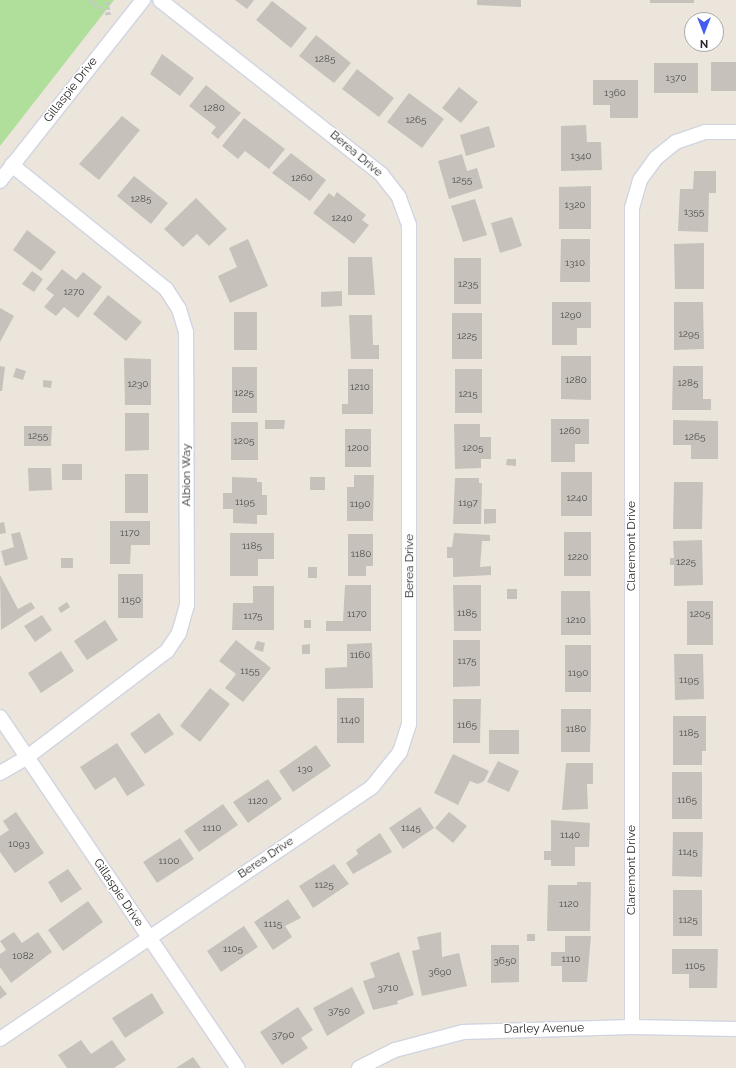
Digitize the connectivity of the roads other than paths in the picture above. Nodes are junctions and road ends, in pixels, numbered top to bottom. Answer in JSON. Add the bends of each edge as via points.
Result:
{"nodes":[{"id":1,"x":143,"y":0,"type":"edge"},
{"id":2,"x":160,"y":0,"type":"edge"},
{"id":3,"x":736,"y":132,"type":"edge"},
{"id":4,"x":12,"y":165,"type":"junction"},
{"id":5,"x":0,"y":181,"type":"edge"},
{"id":6,"x":0,"y":717,"type":"edge"},
{"id":7,"x":26,"y":758,"type":"junction"},
{"id":8,"x":0,"y":773,"type":"edge"},
{"id":9,"x":148,"y":937,"type":"junction"},
{"id":10,"x":632,"y":1027,"type":"junction"},
{"id":11,"x":736,"y":1029,"type":"edge"},
{"id":12,"x":0,"y":1039,"type":"edge"},
{"id":13,"x":238,"y":1068,"type":"edge"},
{"id":14,"x":359,"y":1068,"type":"edge"}],
"edges":[{"from":1,"to":4,"type":"street","name":"Gillaspie Drive"},
{"from":2,"to":9,"type":"street","name":"Berea Drive","via":[[381,174],[399,197],[409,225],[409,724],[400,752],[372,787]]},
{"from":3,"to":10,"type":"street","name":"Claremont Drive","via":[[705,132],[676,142],[656,158],[640,180],[632,208]]},
{"from":4,"to":5,"type":"street","name":"Gillaspie Drive"},
{"from":4,"to":7,"type":"street","name":"Albion Way","via":[[166,289],[179,309],[186,332],[187,605],[179,633],[167,651],[146,670]]},
{"from":6,"to":7,"type":"street","name":"Gillaspie Drive"},
{"from":7,"to":8,"type":"street","name":"Albion Way"},
{"from":7,"to":9,"type":"street","name":"Gillaspie Drive"},
{"from":9,"to":12,"type":"street","name":"Berea Drive"},
{"from":9,"to":13,"type":"street","name":"Gillaspie Drive"},
{"from":10,"to":11,"type":"street","name":"Darley Avenue"},
{"from":10,"to":14,"type":"street","name":"Darley Avenue","via":[[463,1032],[402,1048]]}]}
